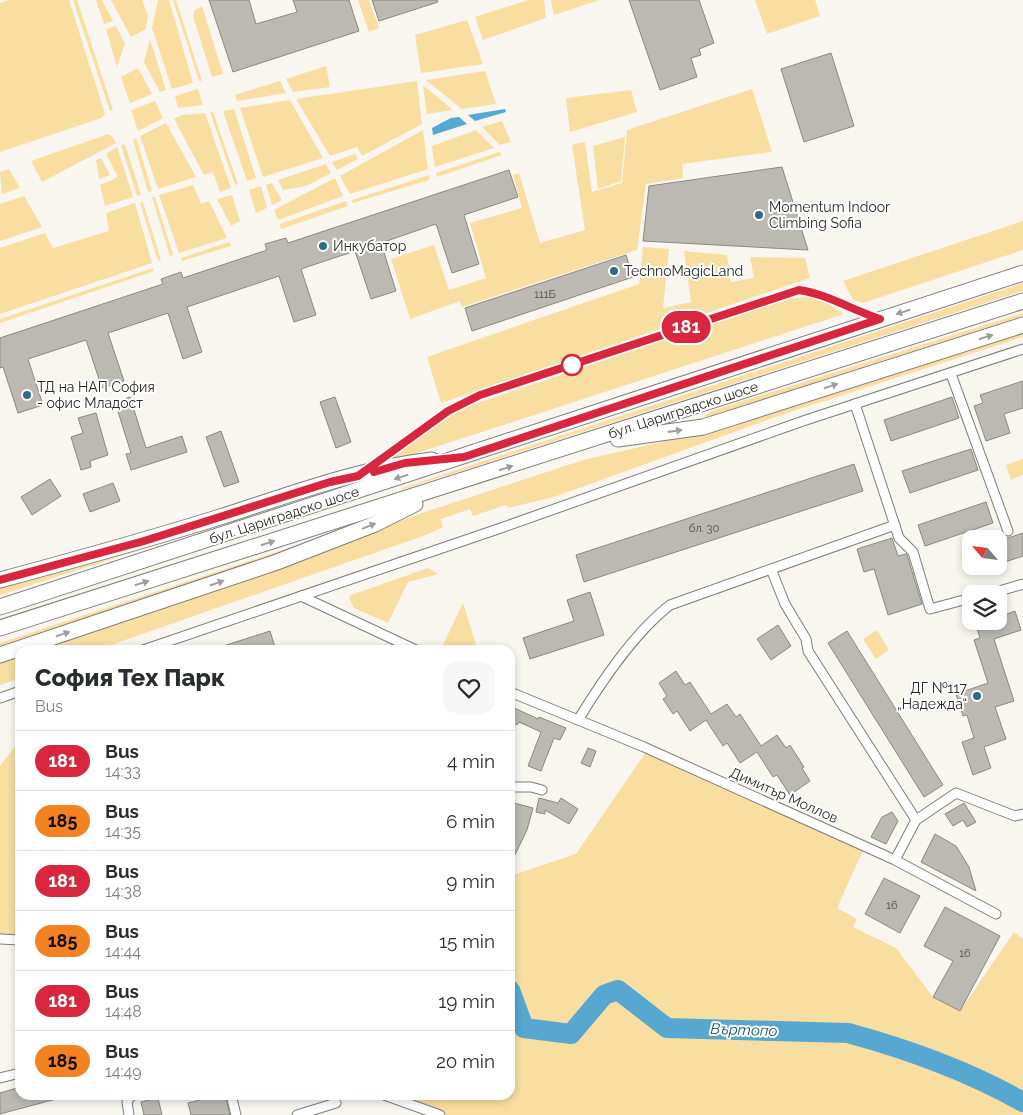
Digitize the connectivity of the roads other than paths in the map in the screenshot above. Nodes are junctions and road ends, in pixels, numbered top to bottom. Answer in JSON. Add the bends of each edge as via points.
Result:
{"nodes":[{"id":1,"x":1023,"y":273,"type":"edge"},
{"id":2,"x":1023,"y":302,"type":"edge"},
{"id":3,"x":1023,"y":325,"type":"edge"},
{"id":4,"x":1023,"y":349,"type":"edge"},
{"id":5,"x":951,"y":374,"type":"junction"},
{"id":6,"x":856,"y":404,"type":"junction"},
{"id":7,"x":575,"y":445,"type":"junction"},
{"id":8,"x":464,"y":457,"type":"junction"},
{"id":9,"x":459,"y":483,"type":"junction"},
{"id":10,"x":895,"y":524,"type":"junction"},
{"id":11,"x":1008,"y":530,"type":"dead end"},
{"id":12,"x":771,"y":569,"type":"junction"},
{"id":13,"x":0,"y":580,"type":"edge"},
{"id":14,"x":1023,"y":584,"type":"edge"},
{"id":15,"x":1007,"y":589,"type":"edge"},
{"id":16,"x":301,"y":596,"type":"junction"},
{"id":17,"x":962,"y":600,"type":"edge"},
{"id":18,"x":0,"y":607,"type":"edge"},
{"id":19,"x":0,"y":628,"type":"edge"},
{"id":20,"x":30,"y":645,"type":"edge"},
{"id":21,"x":158,"y":645,"type":"edge"},
{"id":22,"x":405,"y":645,"type":"edge"},
{"id":23,"x":15,"y":650,"type":"edge"},
{"id":24,"x":0,"y":655,"type":"edge"},
{"id":25,"x":15,"y":693,"type":"edge"},
{"id":26,"x":515,"y":694,"type":"edge"},
{"id":27,"x":1,"y":697,"type":"edge"},
{"id":28,"x":578,"y":720,"type":"junction"},
{"id":29,"x":515,"y":787,"type":"edge"},
{"id":30,"x":542,"y":790,"type":"dead end"},
{"id":31,"x":1023,"y":814,"type":"edge"},
{"id":32,"x":916,"y":820,"type":"junction"},
{"id":33,"x":895,"y":860,"type":"junction"},
{"id":34,"x":996,"y":914,"type":"dead end"},
{"id":35,"x":0,"y":938,"type":"edge"},
{"id":36,"x":15,"y":940,"type":"edge"},
{"id":37,"x":15,"y":1074,"type":"edge"},
{"id":38,"x":0,"y":1078,"type":"edge"},
{"id":39,"x":128,"y":1100,"type":"edge"},
{"id":40,"x":232,"y":1100,"type":"edge"},
{"id":41,"x":398,"y":1100,"type":"edge"},
{"id":42,"x":336,"y":1103,"type":"dead end"},
{"id":43,"x":129,"y":1115,"type":"edge"},
{"id":44,"x":236,"y":1115,"type":"edge"},
{"id":45,"x":296,"y":1115,"type":"edge"},
{"id":46,"x":440,"y":1115,"type":"edge"}],
"edges":[{"from":1,"to":8,"type":"highway","name":"бул. Цариградско шосе","one_way":true},
{"from":2,"to":7,"type":"highway","name":"бул. Цариградско шосе"},
{"from":7,"to":3,"type":"highway","one_way":true,"via":[[703,427]]},
{"from":4,"to":5,"type":"street"},
{"from":5,"to":6,"type":"street"},
{"from":5,"to":11,"type":"street"},
{"from":6,"to":10,"type":"street"},
{"from":6,"to":16,"type":"street"},
{"from":9,"to":7,"type":"highway","name":"бул. Цариградско шосе","one_way":true},
{"from":8,"to":13,"type":"highway","via":[[405,463],[330,482],[144,541]]},
{"from":8,"to":18,"type":"highway","name":"бул. Цариградско шосе","one_way":true},
{"from":19,"to":9,"type":"highway","name":"бул. Цариградско шосе","one_way":true},
{"from":20,"to":9,"type":"highway","one_way":true,"via":[[277,562],[375,524]]},
{"from":10,"to":12,"type":"street"},
{"from":10,"to":17,"type":"street","via":[[899,538],[913,552],[930,609]]},
{"from":12,"to":28,"type":"street","via":[[670,605],[654,618],[597,690]]},
{"from":12,"to":32,"type":"street","via":[[785,604],[806,639],[808,651]]},
{"from":14,"to":15,"type":"street"},
{"from":16,"to":21,"type":"street"},
{"from":16,"to":22,"type":"street"},
{"from":24,"to":23,"type":"highway","one_way":true},
{"from":25,"to":27,"type":"street"},
{"from":26,"to":28,"type":"street","name":"Димитър Моллов"},
{"from":28,"to":33,"type":"street","name":"Димитър Моллов"},
{"from":29,"to":30,"type":"street"},
{"from":31,"to":32,"type":"street","via":[[1014,816],[956,793]]},
{"from":32,"to":33,"type":"street"},
{"from":33,"to":34,"type":"street","name":"Димитър Моллов"},
{"from":35,"to":36,"type":"street"},
{"from":37,"to":38,"type":"street"},
{"from":39,"to":43,"type":"street"},
{"from":40,"to":44,"type":"street"},
{"from":41,"to":46,"type":"street"},
{"from":42,"to":45,"type":"street"}]}
